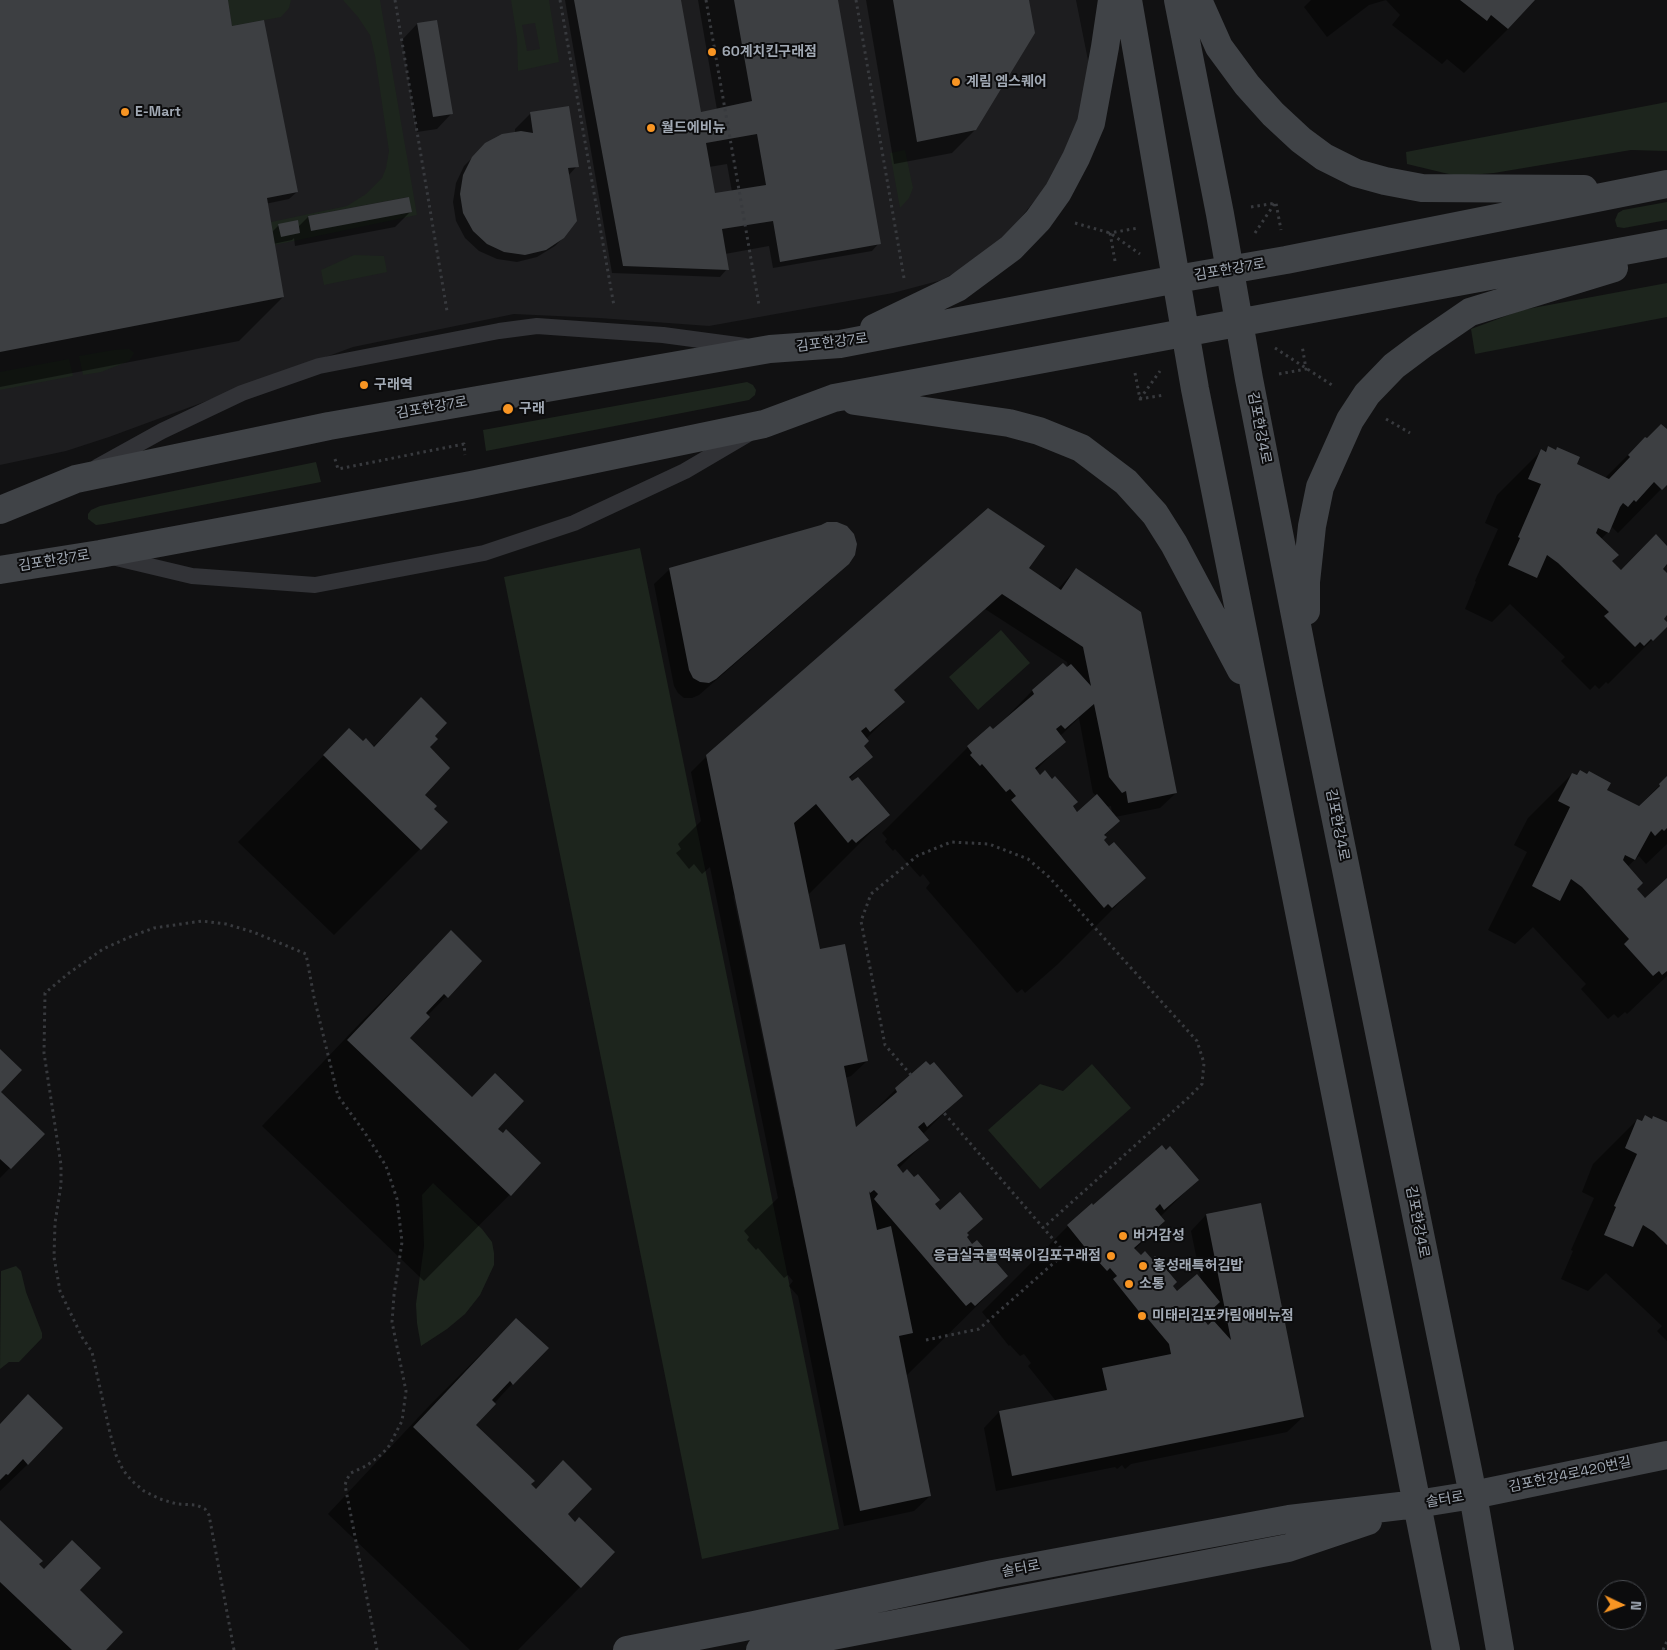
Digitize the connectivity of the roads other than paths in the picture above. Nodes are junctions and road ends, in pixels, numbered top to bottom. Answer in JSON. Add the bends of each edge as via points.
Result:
{"nodes":[{"id":1,"x":1112,"y":0,"type":"edge"},
{"id":2,"x":1128,"y":0,"type":"edge"},
{"id":3,"x":1178,"y":0,"type":"edge"},
{"id":4,"x":1198,"y":0,"type":"edge"},
{"id":5,"x":1667,"y":184,"type":"edge"},
{"id":6,"x":1641,"y":190,"type":"junction"},
{"id":7,"x":1667,"y":243,"type":"edge"},
{"id":8,"x":1667,"y":252,"type":"edge"},
{"id":9,"x":1230,"y":270,"type":"junction"},
{"id":10,"x":1177,"y":280,"type":"junction"},
{"id":11,"x":1239,"y":323,"type":"junction"},
{"id":12,"x":1186,"y":333,"type":"junction"},
{"id":13,"x":840,"y":344,"type":"junction"},
{"id":14,"x":770,"y":349,"type":"junction"},
{"id":15,"x":834,"y":398,"type":"junction"},
{"id":16,"x":764,"y":424,"type":"junction"},
{"id":17,"x":76,"y":479,"type":"junction"},
{"id":18,"x":0,"y":491,"type":"edge"},
{"id":19,"x":0,"y":510,"type":"edge"},
{"id":20,"x":100,"y":554,"type":"junction"},
{"id":21,"x":50,"y":561,"type":"junction"},
{"id":22,"x":0,"y":570,"type":"edge"},
{"id":23,"x":0,"y":578,"type":"edge"},
{"id":24,"x":1309,"y":687,"type":"junction"},
{"id":25,"x":1255,"y":696,"type":"junction"},
{"id":26,"x":1667,"y":1455,"type":"edge"},
{"id":27,"x":1473,"y":1495,"type":"junction"},
{"id":28,"x":1416,"y":1504,"type":"junction"},
{"id":29,"x":627,"y":1650,"type":"edge"},
{"id":30,"x":760,"y":1650,"type":"edge"},
{"id":31,"x":1446,"y":1650,"type":"edge"},
{"id":32,"x":1500,"y":1650,"type":"edge"}],
"edges":[{"from":1,"to":13,"type":"street","via":[[1091,123],[1058,192],[1038,220],[1011,248],[957,288]]},
{"from":2,"to":10,"type":"street"},
{"from":3,"to":9,"type":"street","name":"김포한강4로"},
{"from":4,"to":6,"type":"street","via":[[1219,47],[1273,114],[1324,157],[1356,173],[1422,188]]},
{"from":5,"to":6,"type":"street","name":"김포한강7로"},
{"from":6,"to":9,"type":"street","name":"김포한강7로"},
{"from":7,"to":11,"type":"street","name":"김포한강7로"},
{"from":8,"to":24,"type":"street","via":[[1470,312],[1394,366],[1367,394],[1350,420],[1320,488],[1312,526],[1306,582]]},
{"from":9,"to":10,"type":"street","name":"김포한강7로"},
{"from":9,"to":11,"type":"street","name":"김포한강4로"},
{"from":10,"to":12,"type":"street"},
{"from":10,"to":13,"type":"street","name":"김포한강7로"},
{"from":11,"to":12,"type":"street","name":"김포한강7로"},
{"from":11,"to":24,"type":"street","name":"김포한강4로"},
{"from":12,"to":15,"type":"street","name":"김포한강7로"},
{"from":12,"to":25,"type":"street"},
{"from":13,"to":14,"type":"street","name":"김포한강7로"},
{"from":14,"to":17,"type":"street","name":"김포한강7로","via":[[329,426]]},
{"from":14,"to":17,"type":"lane","via":[[663,335],[537,326],[499,331],[319,366],[242,393],[170,426]]},
{"from":15,"to":16,"type":"street","name":"김포한강7로"},
{"from":15,"to":25,"type":"street","via":[[1009,423],[1081,448],[1126,482],[1155,514]]},
{"from":16,"to":20,"type":"street","name":"김포한강7로","via":[[471,485]]},
{"from":16,"to":20,"type":"lane","via":[[685,471],[574,524],[484,553],[315,585],[192,576]]},
{"from":17,"to":18,"type":"street"},
{"from":17,"to":19,"type":"street","name":"김포한강7로"},
{"from":20,"to":21,"type":"street","name":"김포한강7로"},
{"from":21,"to":22,"type":"street","name":"김포한강7로"},
{"from":21,"to":23,"type":"street"},
{"from":24,"to":27,"type":"street","name":"김포한강4로"},
{"from":25,"to":28,"type":"street"},
{"from":26,"to":27,"type":"street","name":"김포한강4로420번길"},
{"from":27,"to":28,"type":"street","name":"솔터로"},
{"from":27,"to":32,"type":"street","name":"김포한강4로"},
{"from":28,"to":29,"type":"street","name":"솔터로","via":[[1270,1522],[993,1574]]},
{"from":28,"to":30,"type":"street","name":"솔터로","via":[[1288,1548]]},
{"from":28,"to":31,"type":"street"}]}
